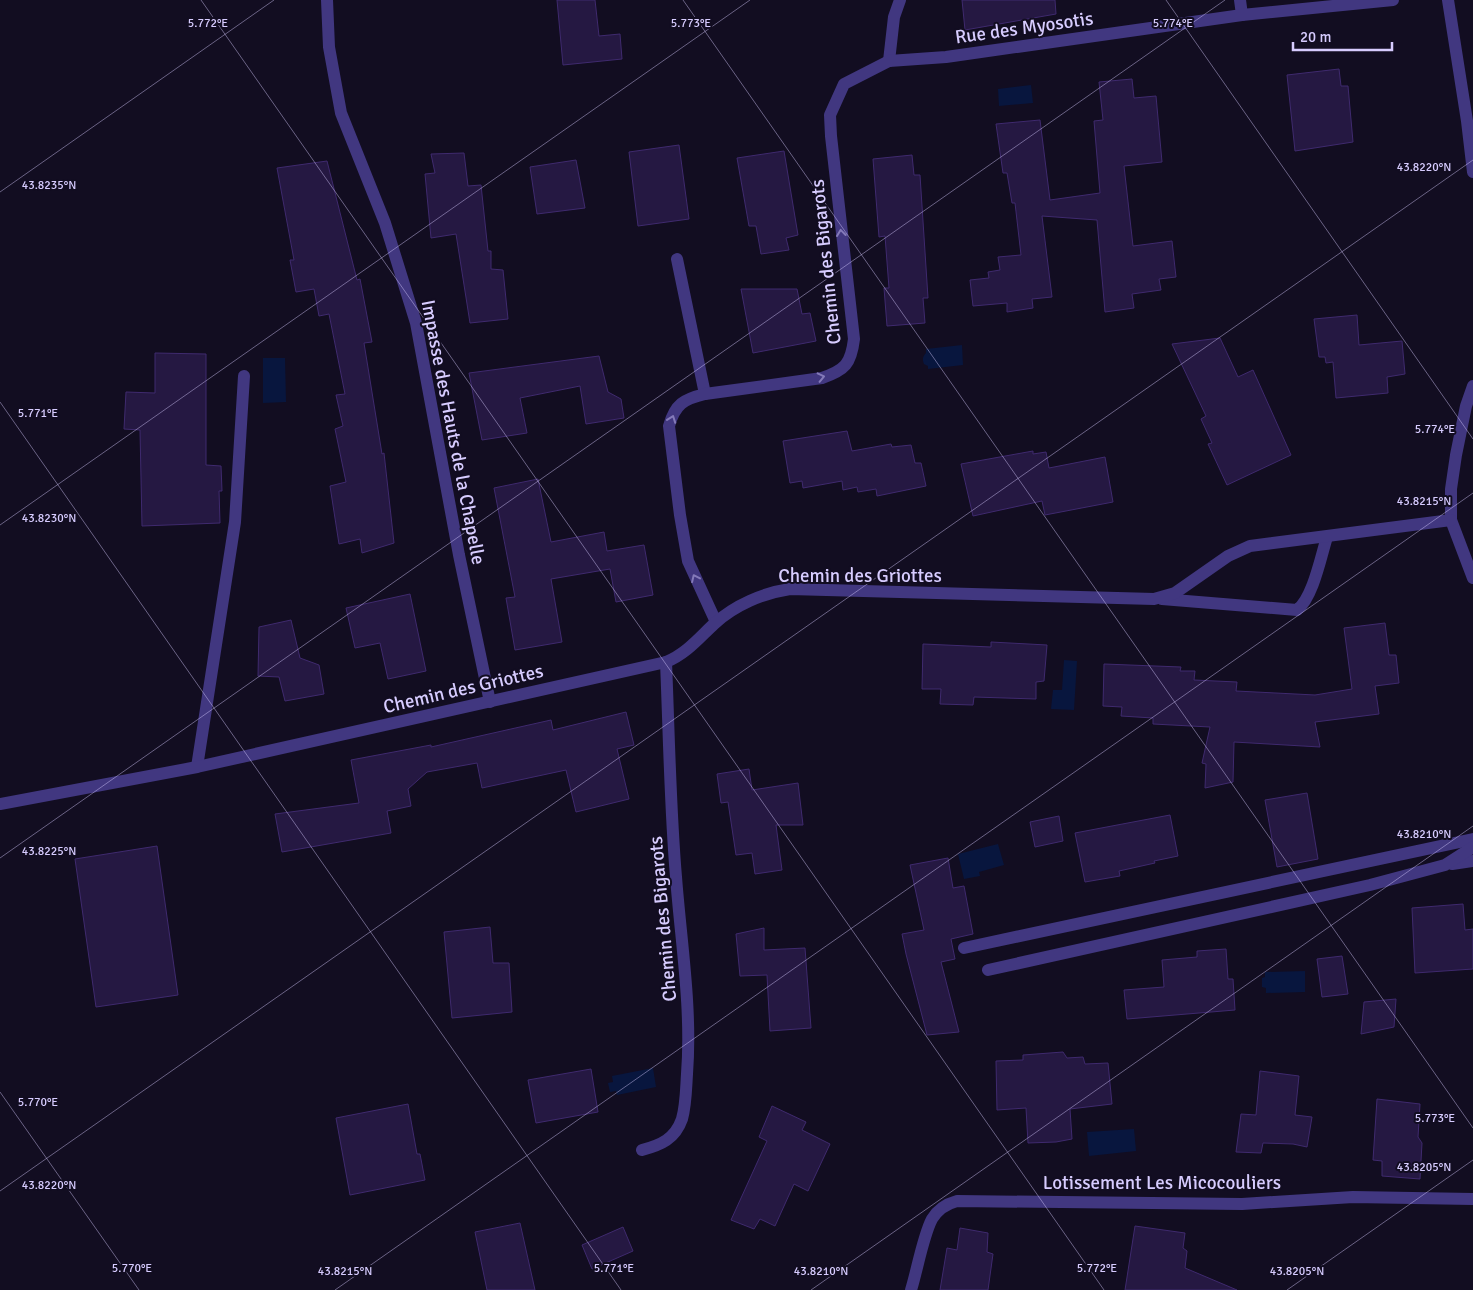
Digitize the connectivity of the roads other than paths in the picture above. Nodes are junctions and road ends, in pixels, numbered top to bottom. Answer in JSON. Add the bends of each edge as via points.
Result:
{"nodes":[{"id":1,"x":327,"y":0,"type":"edge"},
{"id":2,"x":900,"y":0,"type":"edge"},
{"id":3,"x":1240,"y":0,"type":"edge"},
{"id":4,"x":1393,"y":0,"type":"edge"},
{"id":5,"x":1448,"y":0,"type":"edge"},
{"id":6,"x":1242,"y":15,"type":"junction"},
{"id":7,"x":889,"y":61,"type":"junction"},
{"id":8,"x":844,"y":84,"type":"joint"},
{"id":9,"x":1473,"y":172,"type":"edge"},
{"id":10,"x":677,"y":259,"type":"dead end"},
{"id":11,"x":244,"y":376,"type":"dead end"},
{"id":12,"x":1473,"y":386,"type":"edge"},
{"id":13,"x":705,"y":394,"type":"junction"},
{"id":14,"x":1450,"y":520,"type":"junction"},
{"id":15,"x":1327,"y":536,"type":"junction"},
{"id":16,"x":1473,"y":578,"type":"edge"},
{"id":17,"x":1154,"y":598,"type":"junction"},
{"id":18,"x":716,"y":622,"type":"junction"},
{"id":19,"x":666,"y":662,"type":"junction"},
{"id":20,"x":490,"y":702,"type":"junction"},
{"id":21,"x":197,"y":767,"type":"junction"},
{"id":22,"x":0,"y":804,"type":"edge"},
{"id":23,"x":1473,"y":839,"type":"edge"},
{"id":24,"x":1473,"y":847,"type":"edge"},
{"id":25,"x":1473,"y":861,"type":"edge"},
{"id":26,"x":1445,"y":865,"type":"junction"},
{"id":27,"x":964,"y":948,"type":"dead end"},
{"id":28,"x":988,"y":970,"type":"dead end"},
{"id":29,"x":642,"y":1150,"type":"dead end"},
{"id":30,"x":1473,"y":1199,"type":"edge"},
{"id":31,"x":911,"y":1290,"type":"edge"}],
"edges":[{"from":1,"to":20,"type":"street","name":"Impasse des Hauts de la Chapelle","via":[[329,47],[341,113],[385,223],[416,323]]},
{"from":2,"to":7,"type":"street","via":[[894,17]]},
{"from":3,"to":6,"type":"street"},
{"from":4,"to":6,"type":"street","name":"Rue des Myosotis"},
{"from":5,"to":9,"type":"street"},
{"from":6,"to":7,"type":"street","name":"Rue des Myosotis","via":[[946,57]]},
{"from":7,"to":8,"type":"street","name":"Rue des Myosotis"},
{"from":13,"to":8,"type":"street","name":"Chemin des Bigarots","one_way":true,"via":[[822,378],[840,371],[849,362],[854,339],[830,115]]},
{"from":10,"to":13,"type":"street"},
{"from":11,"to":21,"type":"street","via":[[235,522]]},
{"from":12,"to":14,"type":"street","via":[[1456,455]]},
{"from":18,"to":13,"type":"street","name":"Chemin des Bigarots","one_way":true,"via":[[688,561],[669,426],[678,406],[688,398]]},
{"from":14,"to":15,"type":"street","name":"Chemin des Griottes"},
{"from":14,"to":16,"type":"street"},
{"from":15,"to":17,"type":"street","name":"Chemin des Griottes","via":[[1245,548],[1175,593]]},
{"from":15,"to":17,"type":"street","via":[[1309,595],[1297,610]]},
{"from":17,"to":18,"type":"street","name":"Chemin des Griottes","via":[[790,589],[760,596]]},
{"from":18,"to":19,"type":"street","name":"Chemin des Griottes","via":[[683,653]]},
{"from":19,"to":20,"type":"street","name":"Chemin des Griottes"},
{"from":19,"to":29,"type":"street","name":"Chemin des Bigarots","via":[[676,876],[688,1005],[688,1059],[682,1119],[669,1140]]},
{"from":20,"to":21,"type":"street","name":"Chemin des Griottes"},
{"from":21,"to":22,"type":"street","name":"Chemin des Griottes"},
{"from":23,"to":27,"type":"street"},
{"from":24,"to":26,"type":"street"},
{"from":25,"to":26,"type":"street"},
{"from":26,"to":28,"type":"street","via":[[1370,885]]},
{"from":30,"to":31,"type":"street","name":"Lotissement Les Micocouliers","via":[[1353,1197],[1242,1204],[957,1201],[947,1204],[933,1219]]}]}
